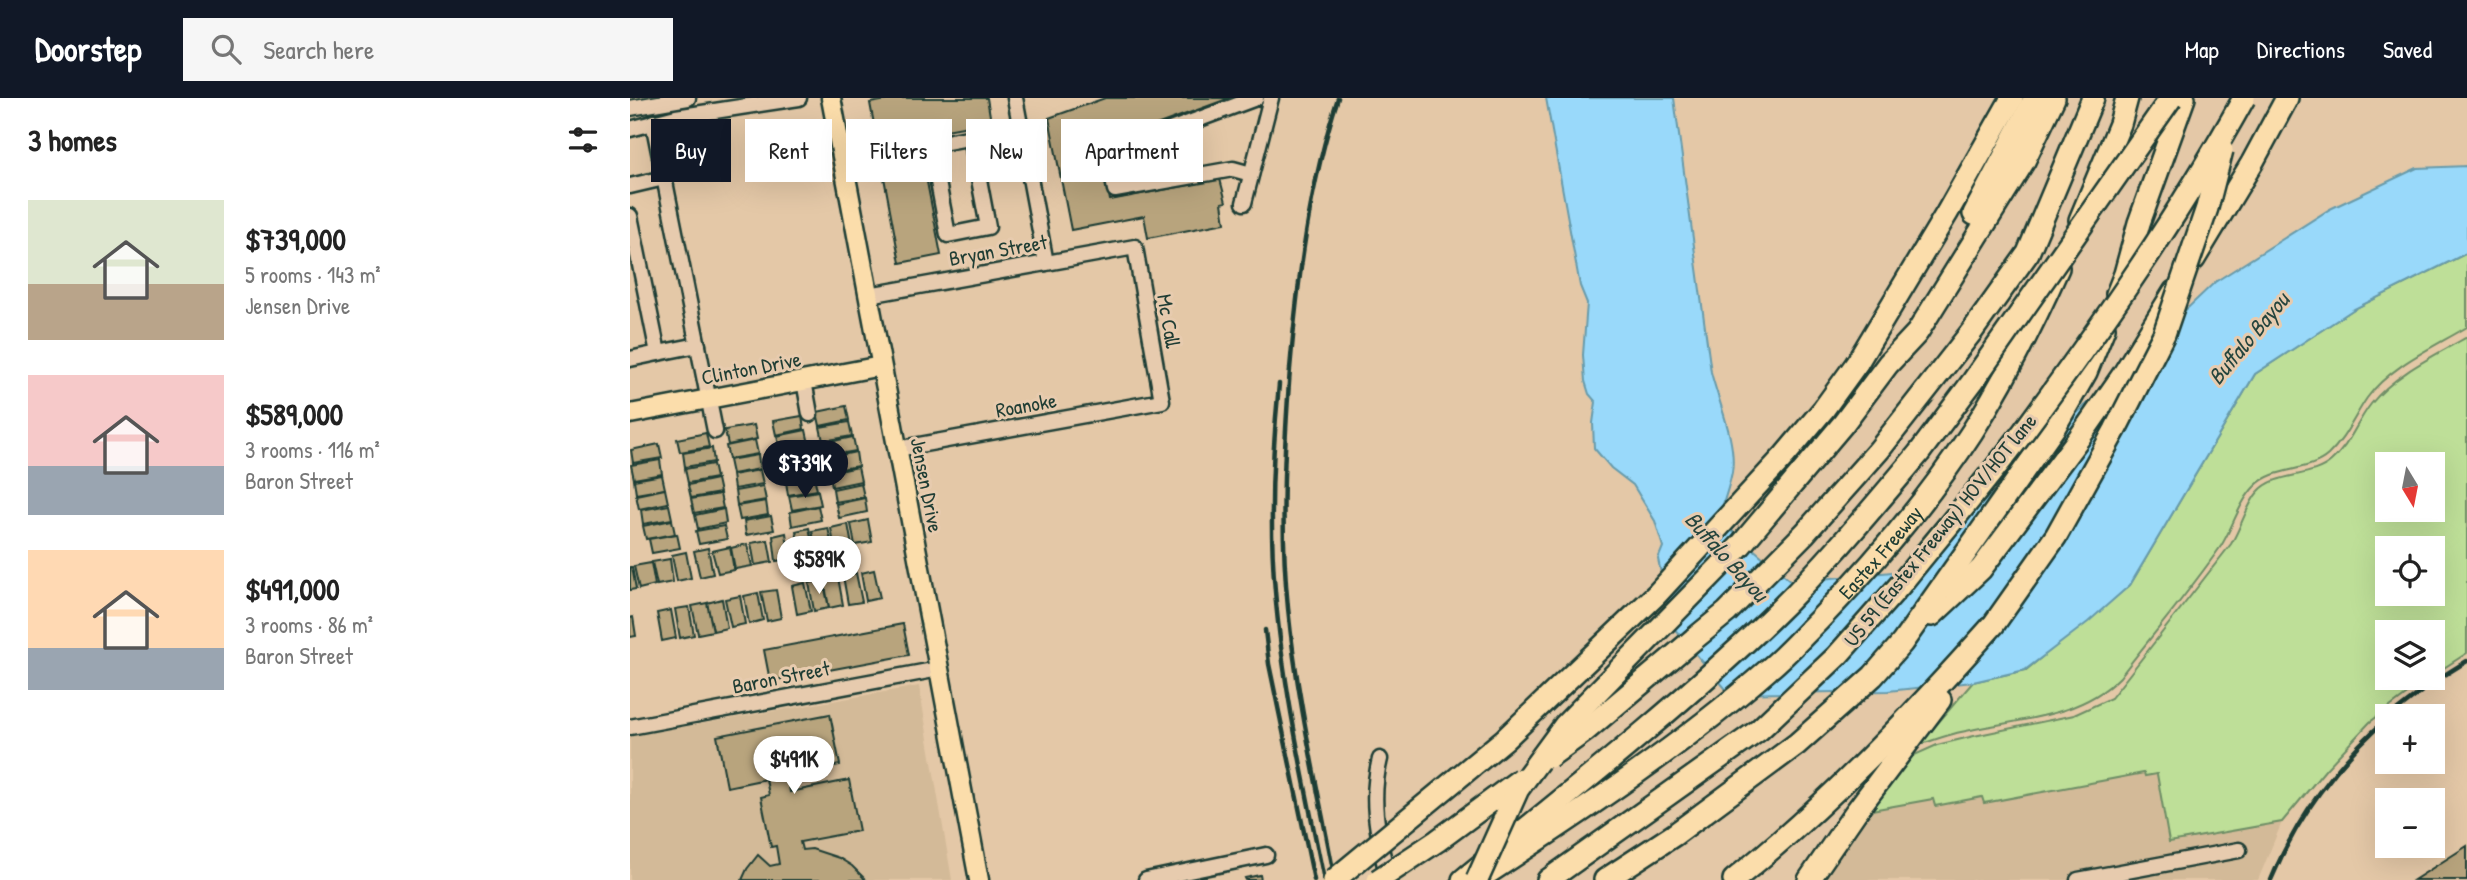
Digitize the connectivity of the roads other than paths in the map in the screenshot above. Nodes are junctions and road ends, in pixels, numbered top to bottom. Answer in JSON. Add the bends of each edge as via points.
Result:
{"nodes":[{"id":1,"x":688,"y":98,"type":"edge"},
{"id":2,"x":799,"y":98,"type":"edge"},
{"id":3,"x":831,"y":98,"type":"edge"},
{"id":4,"x":1016,"y":98,"type":"edge"},
{"id":5,"x":2012,"y":98,"type":"edge"},
{"id":6,"x":2035,"y":98,"type":"edge"},
{"id":7,"x":2054,"y":98,"type":"edge"},
{"id":8,"x":2093,"y":98,"type":"edge"},
{"id":9,"x":2127,"y":98,"type":"edge"},
{"id":10,"x":2171,"y":98,"type":"edge"},
{"id":11,"x":2184,"y":98,"type":"edge"},
{"id":12,"x":2235,"y":98,"type":"edge"},
{"id":13,"x":2244,"y":98,"type":"edge"},
{"id":14,"x":2287,"y":98,"type":"edge"},
{"id":15,"x":1264,"y":99,"type":"edge"},
{"id":16,"x":630,"y":108,"type":"edge"},
{"id":17,"x":671,"y":119,"type":"edge"},
{"id":18,"x":1019,"y":119,"type":"edge"},
{"id":19,"x":651,"y":123,"type":"edge"},
{"id":20,"x":630,"y":129,"type":"edge"},
{"id":21,"x":971,"y":137,"type":"joint"},
{"id":22,"x":1251,"y":174,"type":"junction"},
{"id":23,"x":651,"y":181,"type":"edge"},
{"id":24,"x":665,"y":182,"type":"edge"},
{"id":25,"x":1030,"y":182,"type":"edge"},
{"id":26,"x":630,"y":186,"type":"edge"},
{"id":27,"x":1244,"y":203,"type":"dead end"},
{"id":28,"x":630,"y":216,"type":"edge"},
{"id":29,"x":1135,"y":247,"type":"joint"},
{"id":30,"x":1046,"y":263,"type":"junction"},
{"id":31,"x":869,"y":295,"type":"junction"},
{"id":32,"x":698,"y":345,"type":"junction"},
{"id":33,"x":658,"y":353,"type":"junction"},
{"id":34,"x":630,"y":359,"type":"edge"},
{"id":35,"x":1888,"y":364,"type":"junction"},
{"id":36,"x":881,"y":366,"type":"junction"},
{"id":37,"x":804,"y":381,"type":"junction"},
{"id":38,"x":709,"y":399,"type":"junction"},
{"id":39,"x":1162,"y":401,"type":"joint"},
{"id":40,"x":630,"y":414,"type":"edge"},
{"id":41,"x":810,"y":414,"type":"dead end"},
{"id":42,"x":715,"y":432,"type":"dead end"},
{"id":43,"x":897,"y":449,"type":"junction"},
{"id":44,"x":1994,"y":624,"type":"junction"},
{"id":45,"x":1902,"y":643,"type":"junction"},
{"id":46,"x":939,"y":669,"type":"junction"},
{"id":47,"x":630,"y":727,"type":"edge"},
{"id":48,"x":1380,"y":759,"type":"dead end"},
{"id":49,"x":2239,"y":850,"type":"dead end"},
{"id":50,"x":1266,"y":855,"type":"dead end"},
{"id":51,"x":979,"y":880,"type":"edge"},
{"id":52,"x":1146,"y":880,"type":"edge"},
{"id":53,"x":1334,"y":880,"type":"edge"},
{"id":54,"x":1378,"y":880,"type":"edge"},
{"id":55,"x":1388,"y":880,"type":"edge"},
{"id":56,"x":1463,"y":880,"type":"edge"},
{"id":57,"x":1477,"y":880,"type":"edge"},
{"id":58,"x":1548,"y":880,"type":"edge"},
{"id":59,"x":1605,"y":880,"type":"edge"},
{"id":60,"x":1734,"y":880,"type":"edge"},
{"id":61,"x":1809,"y":880,"type":"edge"},
{"id":62,"x":2078,"y":880,"type":"edge"}],
"edges":[{"from":1,"to":16,"type":"street"},
{"from":2,"to":17,"type":"street"},
{"from":3,"to":31,"type":"main road","name":"Jensen Drive"},
{"from":4,"to":18,"type":"street"},
{"from":5,"to":53,"type":"highway","bridge":true,"via":[[1857,363],[1785,455],[1594,656],[1505,739]]},
{"from":6,"to":35,"type":"highway","via":[[1996,176]]},
{"from":7,"to":35,"type":"highway","via":[[2024,161],[1917,333]]},
{"from":8,"to":54,"type":"highway","bridge":true,"via":[[2028,253],[1879,450],[1805,533],[1727,612],[1585,731]]},
{"from":9,"to":57,"type":"highway","name":"Eastex Freeway","bridge":true,"via":[[2086,207],[2034,322],[1972,432],[1856,582],[1771,668],[1680,742]]},
{"from":10,"to":56,"type":"highway","bridge":true,"via":[[1973,381],[1850,534],[1771,618],[1653,726]]},
{"from":11,"to":45,"type":"highway","bridge":true,"via":[[2139,223],[2126,274],[2086,372],[2054,428]]},
{"from":12,"to":44,"type":"highway","bridge":true,"via":[[2207,208],[2164,334],[2056,536]]},
{"from":13,"to":58,"type":"highway","name":"US 59 (Eastex Freeway) HOV/HOT lane","bridge":true,"via":[[2170,222],[2023,432],[1846,646],[1759,730]]},
{"from":14,"to":45,"type":"highway","bridge":true,"via":[[2188,269],[2079,438],[1981,569]]},
{"from":15,"to":22,"type":"street"},
{"from":15,"to":22,"type":"street","via":[[1108,153],[1115,190],[1233,169]]},
{"from":19,"to":20,"type":"street"},
{"from":21,"to":21,"type":"street","via":[[931,145],[948,235],[988,227]]},
{"from":22,"to":27,"type":"street"},
{"from":23,"to":26,"type":"street"},
{"from":24,"to":32,"type":"street"},
{"from":25,"to":30,"type":"street"},
{"from":28,"to":33,"type":"street"},
{"from":29,"to":30,"type":"street","name":"Bryan Street"},
{"from":29,"to":39,"type":"street","name":"Mc Call"},
{"from":30,"to":31,"type":"street","name":"Bryan Street"},
{"from":31,"to":36,"type":"main road","name":"Jensen Drive"},
{"from":32,"to":33,"type":"street"},
{"from":32,"to":38,"type":"street"},
{"from":33,"to":34,"type":"street"},
{"from":35,"to":57,"type":"highway","bridge":true,"via":[[1741,545],[1565,725],[1518,789]]},
{"from":36,"to":37,"type":"main road","name":"Clinton Drive"},
{"from":36,"to":43,"type":"main road","name":"Jensen Drive"},
{"from":37,"to":38,"type":"main road","name":"Clinton Drive"},
{"from":37,"to":41,"type":"street"},
{"from":38,"to":40,"type":"main road","name":"Clinton Drive"},
{"from":38,"to":42,"type":"street"},
{"from":39,"to":43,"type":"street","name":"Roanoke"},
{"from":43,"to":46,"type":"main road","name":"Jensen Drive"},
{"from":44,"to":60,"type":"highway","via":[[1864,764],[1788,837]]},
{"from":44,"to":61,"type":"highway"},
{"from":45,"to":59,"type":"highway","via":[[1873,676],[1797,744]]},
{"from":46,"to":47,"type":"street","name":"Baron Street"},
{"from":46,"to":51,"type":"main road","name":"Jensen Drive"},
{"from":48,"to":55,"type":"street","via":[[1374,783],[1376,823]]},
{"from":49,"to":62,"type":"street"},
{"from":50,"to":52,"type":"street"}]}
